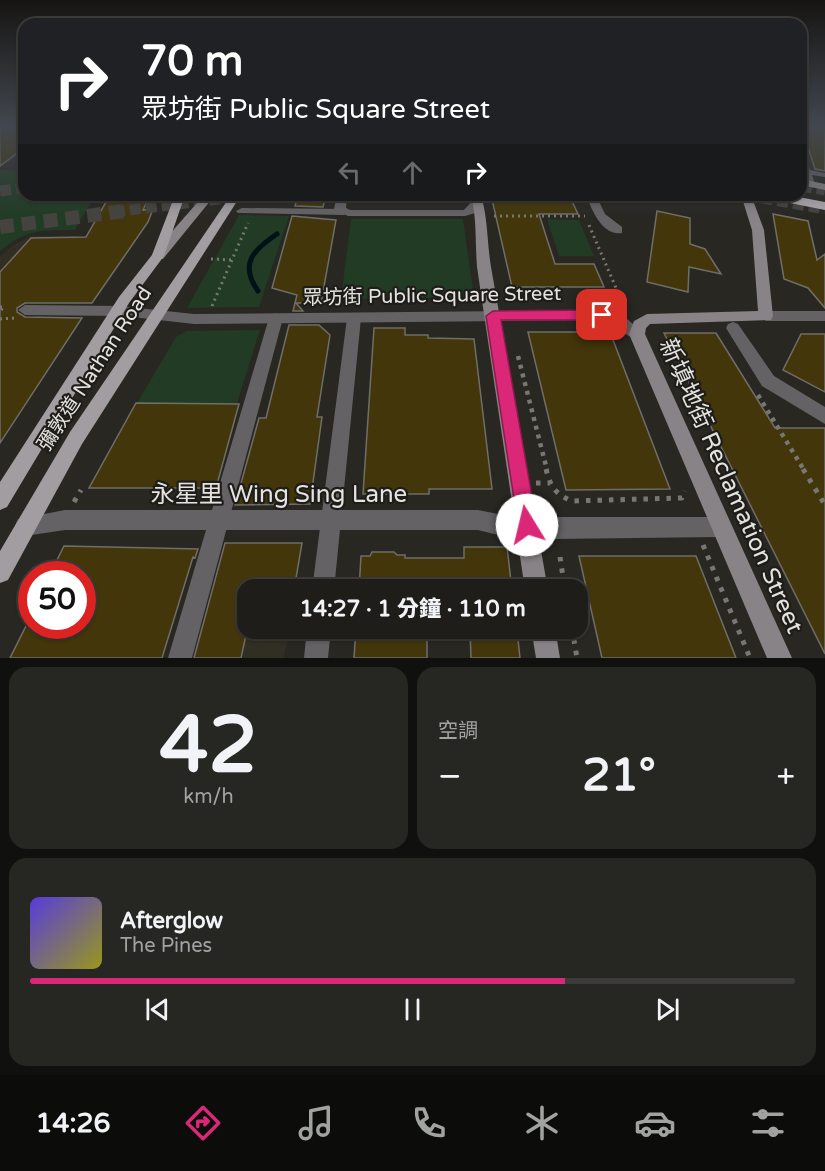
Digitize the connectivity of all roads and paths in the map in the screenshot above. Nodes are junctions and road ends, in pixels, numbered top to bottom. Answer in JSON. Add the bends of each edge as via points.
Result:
{"nodes":[{"id":1,"x":807,"y":172,"type":"edge"},
{"id":2,"x":825,"y":175,"type":"edge"},
{"id":3,"x":807,"y":183,"type":"edge"},
{"id":4,"x":825,"y":187,"type":"edge"},
{"id":5,"x":807,"y":198,"type":"edge"},
{"id":6,"x":178,"y":201,"type":"edge"},
{"id":7,"x":205,"y":201,"type":"edge"},
{"id":8,"x":232,"y":201,"type":"edge"},
{"id":9,"x":341,"y":201,"type":"edge"},
{"id":10,"x":475,"y":201,"type":"edge"},
{"id":11,"x":477,"y":201,"type":"edge"},
{"id":12,"x":594,"y":201,"type":"edge"},
{"id":13,"x":748,"y":201,"type":"edge"},
{"id":14,"x":800,"y":201,"type":"edge"},
{"id":15,"x":825,"y":202,"type":"edge"},
{"id":16,"x":580,"y":205,"type":"dead end"},
{"id":17,"x":825,"y":206,"type":"edge"},
{"id":18,"x":248,"y":211,"type":"joint"},
{"id":19,"x":344,"y":212,"type":"junction"},
{"id":20,"x":493,"y":216,"type":"dead end"},
{"id":21,"x":585,"y":216,"type":"junction"},
{"id":22,"x":618,"y":230,"type":"dead end"},
{"id":23,"x":158,"y":256,"type":"junction"},
{"id":24,"x":213,"y":259,"type":"dead end"},
{"id":25,"x":233,"y":260,"type":"junction"},
{"id":26,"x":217,"y":296,"type":"dead end"},
{"id":27,"x":622,"y":302,"type":"dead end"},
{"id":28,"x":119,"y":311,"type":"junction"},
{"id":29,"x":21,"y":314,"type":"joint"},
{"id":30,"x":156,"y":315,"type":"junction"},
{"id":31,"x":493,"y":316,"type":"junction"},
{"id":32,"x":766,"y":316,"type":"junction"},
{"id":33,"x":825,"y":316,"type":"edge"},
{"id":34,"x":0,"y":318,"type":"edge"},
{"id":35,"x":276,"y":318,"type":"junction"},
{"id":36,"x":354,"y":318,"type":"junction"},
{"id":37,"x":732,"y":328,"type":"dead end"},
{"id":38,"x":637,"y":334,"type":"junction"},
{"id":39,"x":517,"y":351,"type":"dead end"},
{"id":40,"x":753,"y":387,"type":"dead end"},
{"id":41,"x":825,"y":416,"type":"edge"},
{"id":42,"x":681,"y":480,"type":"dead end"},
{"id":43,"x":0,"y":500,"type":"edge"},
{"id":44,"x":825,"y":505,"type":"edge"},
{"id":45,"x":525,"y":512,"type":"junction"},
{"id":46,"x":218,"y":519,"type":"junction"},
{"id":47,"x":331,"y":520,"type":"junction"},
{"id":48,"x":25,"y":526,"type":"junction"},
{"id":49,"x":720,"y":527,"type":"junction"},
{"id":50,"x":529,"y":539,"type":"junction"},
{"id":51,"x":707,"y":554,"type":"dead end"},
{"id":52,"x":560,"y":557,"type":"dead end"},
{"id":53,"x":0,"y":572,"type":"edge"},
{"id":54,"x":324,"y":579,"type":"edge"},
{"id":55,"x":535,"y":579,"type":"edge"},
{"id":56,"x":563,"y":579,"type":"edge"},
{"id":57,"x":318,"y":639,"type":"edge"},
{"id":58,"x":545,"y":639,"type":"edge"},
{"id":59,"x":574,"y":639,"type":"edge"},
{"id":60,"x":180,"y":658,"type":"edge"},
{"id":61,"x":316,"y":658,"type":"edge"},
{"id":62,"x":548,"y":658,"type":"edge"},
{"id":63,"x":577,"y":658,"type":"edge"},
{"id":64,"x":750,"y":658,"type":"edge"},
{"id":65,"x":780,"y":658,"type":"edge"}],
"edges":[{"from":1,"to":2,"type":"lane"},
{"from":3,"to":4,"type":"main road"},
{"from":5,"to":15,"type":"highway"},
{"from":6,"to":23,"type":"main road","name":"彌敦道 Nathan Road"},
{"from":7,"to":23,"type":"main road","name":"彌敦道 Nathan Road"},
{"from":8,"to":30,"type":"main road","name":"彌敦道 Nathan Road"},
{"from":9,"to":19,"type":"street","via":[[340,209]]},
{"from":10,"to":19,"type":"street","via":[[471,211],[465,213]]},
{"from":11,"to":31,"type":"main road","via":[[482,217],[481,240]]},
{"from":12,"to":22,"type":"street","via":[[600,216]]},
{"from":13,"to":32,"type":"main road","via":[[758,230]]},
{"from":14,"to":17,"type":"highway"},
{"from":16,"to":21,"type":"path"},
{"from":18,"to":19,"type":"street"},
{"from":18,"to":25,"type":"path"},
{"from":20,"to":21,"type":"path"},
{"from":21,"to":27,"type":"path"},
{"from":23,"to":28,"type":"main road","name":"彌敦道 Nathan Road"},
{"from":24,"to":25,"type":"path"},
{"from":25,"to":26,"type":"path"},
{"from":28,"to":29,"type":"street","name":"眾坊街 Public Square Street"},
{"from":28,"to":30,"type":"street","name":"眾坊街 Public Square Street"},
{"from":28,"to":43,"type":"main road","name":"彌敦道 Nathan Road"},
{"from":29,"to":34,"type":"path"},
{"from":30,"to":35,"type":"street","name":"眾坊街 Public Square Street","via":[[194,319]]},
{"from":30,"to":48,"type":"main road","name":"彌敦道 Nathan Road","via":[[76,438]]},
{"from":31,"to":36,"type":"street","name":"眾坊街 Public Square Street"},
{"from":31,"to":38,"type":"street","name":"眾坊街 Public Square Street","via":[[602,315],[616,318]]},
{"from":31,"to":45,"type":"main road"},
{"from":32,"to":33,"type":"street"},
{"from":32,"to":38,"type":"main road","via":[[647,319],[639,325]]},
{"from":35,"to":36,"type":"street","name":"眾坊街 Public Square Street"},
{"from":35,"to":46,"type":"street"},
{"from":36,"to":47,"type":"street"},
{"from":37,"to":41,"type":"street","via":[[768,381]]},
{"from":38,"to":49,"type":"main road","name":"新填地街 Reclamation Street"},
{"from":39,"to":42,"type":"path","via":[[550,483],[557,494],[571,501],[682,498],[686,490]]},
{"from":40,"to":44,"type":"path"},
{"from":45,"to":49,"type":"street","via":[[552,528]]},
{"from":45,"to":50,"type":"main road"},
{"from":46,"to":47,"type":"street","name":"永星里 Wing Sing Lane"},
{"from":46,"to":48,"type":"street","name":"永星里 Wing Sing Lane","via":[[65,520]]},
{"from":46,"to":60,"type":"street"},
{"from":47,"to":50,"type":"street","name":"永星里 Wing Sing Lane","via":[[478,520],[511,528]]},
{"from":47,"to":54,"type":"street"},
{"from":48,"to":53,"type":"main road","name":"彌敦道 Nathan Road"},
{"from":49,"to":65,"type":"main road","name":"新填地街 Reclamation Street"},
{"from":50,"to":55,"type":"main road"},
{"from":51,"to":64,"type":"path"},
{"from":52,"to":56,"type":"path"},
{"from":57,"to":61,"type":"street"},
{"from":58,"to":62,"type":"main road"},
{"from":59,"to":63,"type":"path"}]}
